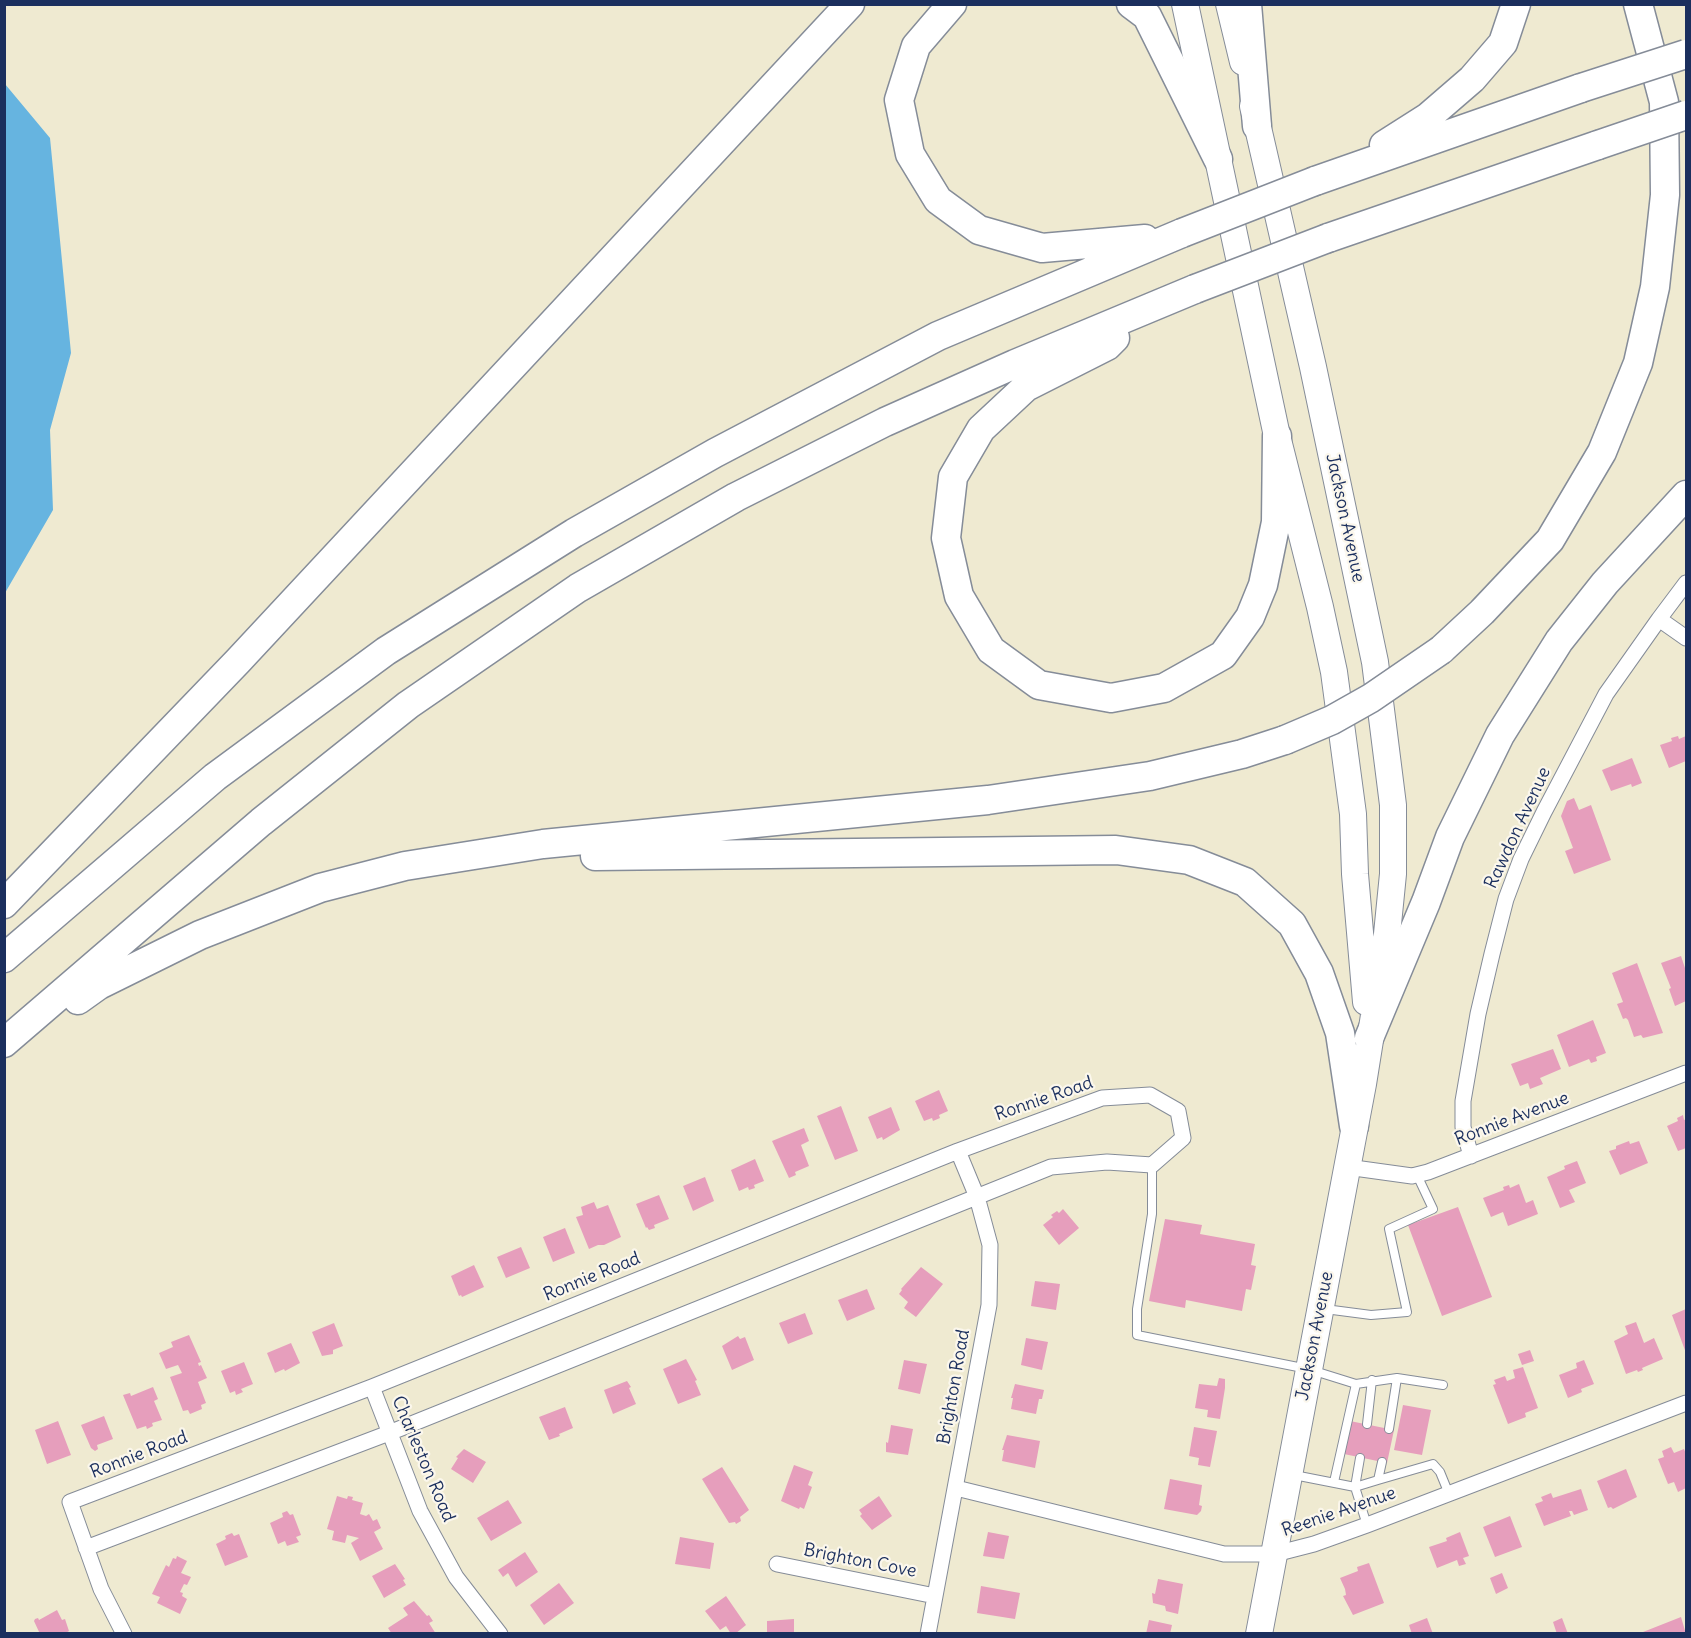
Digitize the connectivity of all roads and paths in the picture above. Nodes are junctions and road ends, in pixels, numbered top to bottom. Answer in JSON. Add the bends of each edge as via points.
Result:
{"nodes":[{"id":1,"x":850,"y":4,"type":"edge"},
{"id":2,"x":952,"y":4,"type":"edge"},
{"id":3,"x":1131,"y":4,"type":"edge"},
{"id":4,"x":1185,"y":4,"type":"edge"},
{"id":5,"x":1229,"y":4,"type":"edge"},
{"id":6,"x":1247,"y":4,"type":"edge"},
{"id":7,"x":1516,"y":4,"type":"edge"},
{"id":8,"x":1638,"y":4,"type":"edge"},
{"id":9,"x":1686,"y":54,"type":"edge"},
{"id":10,"x":1686,"y":115,"type":"edge"},
{"id":11,"x":1257,"y":126,"type":"junction"},
{"id":12,"x":1218,"y":159,"type":"junction"},
{"id":13,"x":1326,"y":178,"type":"junction"},
{"id":14,"x":1175,"y":235,"type":"junction"},
{"id":15,"x":1150,"y":309,"type":"junction"},
{"id":16,"x":1277,"y":436,"type":"junction"},
{"id":17,"x":1686,"y":495,"type":"edge"},
{"id":18,"x":1686,"y":583,"type":"edge"},
{"id":19,"x":1659,"y":619,"type":"junction"},
{"id":20,"x":1686,"y":638,"type":"edge"},
{"id":21,"x":405,"y":867,"type":"junction"},
{"id":22,"x":4,"y":904,"type":"edge"},
{"id":23,"x":4,"y":958,"type":"edge"},
{"id":24,"x":1369,"y":1038,"type":"junction"},
{"id":25,"x":4,"y":1043,"type":"edge"},
{"id":26,"x":4,"y":1053,"type":"edge"},
{"id":27,"x":1686,"y":1073,"type":"edge"},
{"id":28,"x":1354,"y":1126,"type":"junction"},
{"id":29,"x":958,"y":1151,"type":"junction"},
{"id":30,"x":1471,"y":1156,"type":"junction"},
{"id":31,"x":1152,"y":1165,"type":"junction"},
{"id":32,"x":1347,"y":1167,"type":"junction"},
{"id":33,"x":1417,"y":1175,"type":"junction"},
{"id":34,"x":977,"y":1197,"type":"junction"},
{"id":35,"x":1320,"y":1309,"type":"junction"},
{"id":36,"x":1308,"y":1370,"type":"junction"},
{"id":37,"x":1397,"y":1378,"type":"junction"},
{"id":38,"x":1372,"y":1380,"type":"junction"},
{"id":39,"x":1356,"y":1384,"type":"junction"},
{"id":40,"x":1443,"y":1385,"type":"dead end"},
{"id":41,"x":372,"y":1387,"type":"junction"},
{"id":42,"x":1686,"y":1403,"type":"edge"},
{"id":43,"x":1366,"y":1424,"type":"dead end"},
{"id":44,"x":1389,"y":1429,"type":"dead end"},
{"id":45,"x":389,"y":1433,"type":"junction"},
{"id":46,"x":1360,"y":1458,"type":"dead end"},
{"id":47,"x":1382,"y":1462,"type":"dead end"},
{"id":48,"x":1289,"y":1474,"type":"junction"},
{"id":49,"x":1378,"y":1480,"type":"junction"},
{"id":50,"x":1334,"y":1482,"type":"junction"},
{"id":51,"x":1355,"y":1487,"type":"junction"},
{"id":52,"x":956,"y":1488,"type":"junction"},
{"id":53,"x":1449,"y":1494,"type":"junction"},
{"id":54,"x":1367,"y":1525,"type":"junction"},
{"id":55,"x":86,"y":1548,"type":"junction"},
{"id":56,"x":1275,"y":1554,"type":"junction"},
{"id":57,"x":777,"y":1564,"type":"dead end"},
{"id":58,"x":935,"y":1596,"type":"junction"},
{"id":59,"x":124,"y":1634,"type":"edge"},
{"id":60,"x":500,"y":1634,"type":"edge"},
{"id":61,"x":928,"y":1634,"type":"edge"},
{"id":62,"x":1259,"y":1634,"type":"edge"}],
"edges":[{"from":1,"to":22,"type":"highway","via":[[238,661]]},
{"from":2,"to":14,"type":"highway","via":[[916,46],[899,100],[910,154],[938,200],[979,230],[1042,248]]},
{"from":3,"to":12,"type":"highway","via":[[1147,16]]},
{"from":4,"to":12,"type":"main road","name":"Jackson Avenue"},
{"from":5,"to":11,"type":"main road","name":"Jackson Avenue"},
{"from":6,"to":11,"type":"highway"},
{"from":7,"to":13,"type":"highway","via":[[1503,43],[1472,79],[1428,117]]},
{"from":8,"to":21,"type":"highway","bridge":true,"via":[[1664,102],[1665,195],[1655,287],[1638,363],[1602,452],[1550,540],[1441,650],[1332,720],[1242,754],[1150,776],[988,800],[543,844]]},
{"from":9,"to":13,"type":"highway","bridge":true},
{"from":10,"to":15,"type":"highway","bridge":true,"via":[[1328,238]]},
{"from":11,"to":24,"type":"main road","name":"Jackson Avenue","via":[[1375,662],[1393,805],[1392,886]]},
{"from":12,"to":16,"type":"main road","name":"Jackson Avenue"},
{"from":13,"to":14,"type":"highway","bridge":true},
{"from":14,"to":23,"type":"highway","via":[[938,336],[715,453],[574,533],[386,651],[215,777]]},
{"from":15,"to":16,"type":"highway","via":[[1107,346],[1026,387],[981,429],[953,477],[946,538],[959,596],[990,650],[1039,685],[1111,698],[1164,688],[1223,655],[1250,617],[1263,585],[1276,522]]},
{"from":15,"to":25,"type":"highway","via":[[885,422],[736,497],[578,588],[408,705],[261,822]]},
{"from":16,"to":24,"type":"main road","name":"Jackson Avenue","via":[[1334,672],[1353,814]]},
{"from":17,"to":24,"type":"highway","via":[[1605,583],[1526,690],[1450,837]]},
{"from":18,"to":19,"type":"street","name":"Rawdon Avenue"},
{"from":19,"to":20,"type":"street"},
{"from":19,"to":30,"type":"street","name":"Rawdon Avenue","via":[[1606,694],[1521,859],[1506,899],[1462,1101],[1463,1127]]},
{"from":21,"to":26,"type":"highway","via":[[320,888],[200,935],[99,985]]},
{"from":21,"to":28,"type":"highway","via":[[548,856],[1116,849],[1190,860],[1245,882],[1292,924],[1319,973],[1340,1033]]},
{"from":24,"to":28,"type":"main road","name":"Jackson Avenue"},
{"from":27,"to":30,"type":"street","name":"Ronnie Avenue"},
{"from":28,"to":32,"type":"main road","name":"Jackson Avenue"},
{"from":29,"to":31,"type":"street","name":"Ronnie Road","via":[[1102,1098],[1150,1095],[1178,1111],[1183,1138]]},
{"from":29,"to":34,"type":"street","name":"Brighton Road"},
{"from":29,"to":41,"type":"street","name":"Ronnie Road"},
{"from":30,"to":33,"type":"street","name":"Ronnie Avenue"},
{"from":31,"to":34,"type":"street","via":[[1107,1162],[1051,1167]]},
{"from":31,"to":36,"type":"lane","via":[[1152,1214],[1137,1309],[1137,1335]]},
{"from":32,"to":33,"type":"street","name":"Ronnie Avenue"},
{"from":32,"to":35,"type":"main road","name":"Jackson Avenue"},
{"from":33,"to":35,"type":"lane","via":[[1433,1209],[1389,1229],[1407,1312],[1371,1315]]},
{"from":34,"to":45,"type":"street"},
{"from":34,"to":52,"type":"street","name":"Brighton Road","via":[[990,1245],[989,1305]]},
{"from":35,"to":36,"type":"main road","name":"Jackson Avenue"},
{"from":36,"to":39,"type":"lane"},
{"from":36,"to":48,"type":"main road","name":"Jackson Avenue"},
{"from":37,"to":38,"type":"lane"},
{"from":37,"to":40,"type":"lane"},
{"from":37,"to":44,"type":"lane"},
{"from":38,"to":39,"type":"lane"},
{"from":38,"to":43,"type":"lane"},
{"from":39,"to":50,"type":"lane"},
{"from":41,"to":45,"type":"street","name":"Charleston Road"},
{"from":41,"to":55,"type":"street","name":"Ronnie Road","via":[[70,1502]]},
{"from":42,"to":53,"type":"street","name":"Reenie Avenue"},
{"from":45,"to":55,"type":"street"},
{"from":45,"to":60,"type":"street","name":"Charleston Road","via":[[420,1511],[456,1576]]},
{"from":46,"to":51,"type":"lane"},
{"from":47,"to":49,"type":"lane"},
{"from":48,"to":50,"type":"lane"},
{"from":48,"to":56,"type":"main road","name":"Jackson Avenue"},
{"from":49,"to":51,"type":"lane"},
{"from":49,"to":53,"type":"lane","via":[[1433,1464]]},
{"from":50,"to":51,"type":"lane"},
{"from":51,"to":54,"type":"lane"},
{"from":52,"to":56,"type":"street","name":"Reenie Avenue","via":[[1224,1554]]},
{"from":52,"to":58,"type":"street","name":"Brighton Road"},
{"from":53,"to":54,"type":"street","name":"Reenie Avenue"},
{"from":54,"to":56,"type":"street","name":"Reenie Avenue"},
{"from":55,"to":59,"type":"street"},
{"from":56,"to":62,"type":"main road","name":"Jackson Avenue"},
{"from":57,"to":58,"type":"street","name":"Brighton Cove"},
{"from":58,"to":61,"type":"street","name":"Brighton Road"}]}
